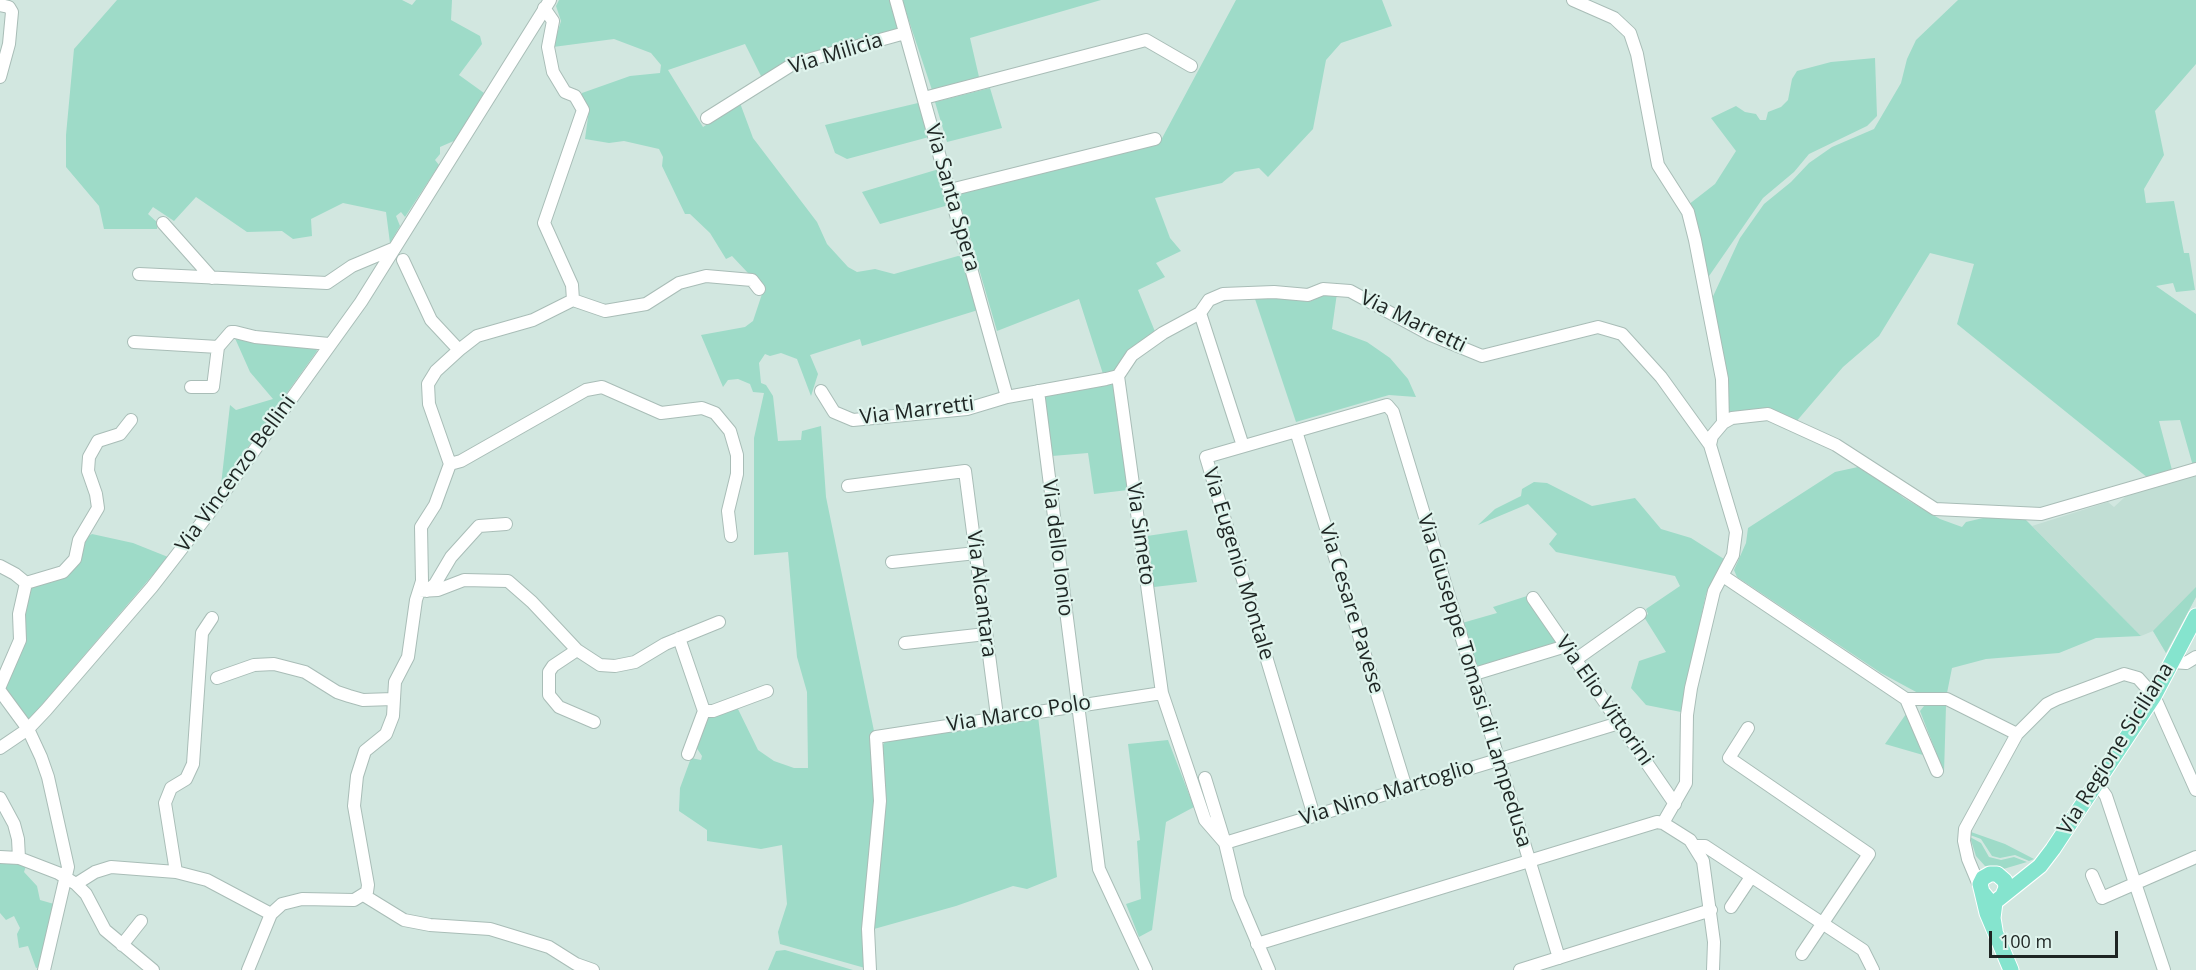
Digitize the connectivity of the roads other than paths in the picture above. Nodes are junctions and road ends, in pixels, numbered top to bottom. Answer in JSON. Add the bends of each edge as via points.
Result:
{"nodes":[{"id":1,"x":896,"y":0,"type":"edge"},
{"id":2,"x":1573,"y":0,"type":"edge"},
{"id":3,"x":1596,"y":0,"type":"edge"},
{"id":4,"x":8,"y":4,"type":"edge"},
{"id":5,"x":547,"y":4,"type":"edge"},
{"id":6,"x":1603,"y":13,"type":"junction"},
{"id":7,"x":905,"y":33,"type":"junction"},
{"id":8,"x":1191,"y":66,"type":"dead end"},
{"id":9,"x":0,"y":76,"type":"edge"},
{"id":10,"x":924,"y":98,"type":"junction"},
{"id":11,"x":707,"y":118,"type":"dead end"},
{"id":12,"x":1155,"y":139,"type":"dead end"},
{"id":13,"x":950,"y":190,"type":"junction"},
{"id":14,"x":162,"y":223,"type":"dead end"},
{"id":15,"x":395,"y":248,"type":"junction"},
{"id":16,"x":403,"y":260,"type":"dead end"},
{"id":17,"x":139,"y":274,"type":"dead end"},
{"id":18,"x":212,"y":278,"type":"junction"},
{"id":19,"x":759,"y":289,"type":"dead end"},
{"id":20,"x":573,"y":300,"type":"junction"},
{"id":21,"x":1200,"y":313,"type":"junction"},
{"id":22,"x":134,"y":342,"type":"dead end"},
{"id":23,"x":329,"y":344,"type":"junction"},
{"id":24,"x":218,"y":347,"type":"junction"},
{"id":25,"x":459,"y":350,"type":"junction"},
{"id":26,"x":1118,"y":376,"type":"junction"},
{"id":27,"x":191,"y":387,"type":"dead end"},
{"id":28,"x":821,"y":391,"type":"dead end"},
{"id":29,"x":1038,"y":391,"type":"junction"},
{"id":30,"x":1007,"y":397,"type":"junction"},
{"id":31,"x":1387,"y":405,"type":"joint"},
{"id":32,"x":130,"y":420,"type":"dead end"},
{"id":33,"x":1723,"y":423,"type":"junction"},
{"id":34,"x":1296,"y":431,"type":"junction"},
{"id":35,"x":1710,"y":445,"type":"junction"},
{"id":36,"x":1244,"y":446,"type":"junction"},
{"id":37,"x":450,"y":464,"type":"junction"},
{"id":38,"x":2196,"y":469,"type":"edge"},
{"id":39,"x":848,"y":486,"type":"dead end"},
{"id":40,"x":506,"y":524,"type":"dead end"},
{"id":41,"x":731,"y":536,"type":"dead end"},
{"id":42,"x":976,"y":553,"type":"junction"},
{"id":43,"x":892,"y":562,"type":"dead end"},
{"id":44,"x":0,"y":566,"type":"edge"},
{"id":45,"x":1723,"y":576,"type":"junction"},
{"id":46,"x":26,"y":583,"type":"junction"},
{"id":47,"x":423,"y":591,"type":"junction"},
{"id":48,"x":1533,"y":598,"type":"dead end"},
{"id":49,"x":1640,"y":614,"type":"dead end"},
{"id":50,"x":2196,"y":616,"type":"edge"},
{"id":51,"x":212,"y":618,"type":"dead end"},
{"id":52,"x":719,"y":622,"type":"dead end"},
{"id":53,"x":986,"y":634,"type":"junction"},
{"id":54,"x":679,"y":638,"type":"junction"},
{"id":55,"x":905,"y":643,"type":"dead end"},
{"id":56,"x":1566,"y":646,"type":"junction"},
{"id":57,"x":577,"y":650,"type":"junction"},
{"id":58,"x":2196,"y":657,"type":"edge"},
{"id":59,"x":1575,"y":660,"type":"junction"},
{"id":60,"x":2172,"y":662,"type":"junction"},
{"id":61,"x":1471,"y":675,"type":"junction"},
{"id":62,"x":218,"y":678,"type":"dead end"},
{"id":63,"x":0,"y":686,"type":"edge"},
{"id":64,"x":0,"y":691,"type":"edge"},
{"id":65,"x":767,"y":691,"type":"dead end"},
{"id":66,"x":1162,"y":693,"type":"junction"},
{"id":67,"x":2154,"y":696,"type":"junction"},
{"id":68,"x":393,"y":699,"type":"junction"},
{"id":69,"x":1906,"y":699,"type":"junction"},
{"id":70,"x":1077,"y":705,"type":"junction"},
{"id":71,"x":704,"y":711,"type":"junction"},
{"id":72,"x":997,"y":716,"type":"junction"},
{"id":73,"x":594,"y":722,"type":"dead end"},
{"id":74,"x":1618,"y":723,"type":"junction"},
{"id":75,"x":1748,"y":728,"type":"dead end"},
{"id":76,"x":28,"y":729,"type":"junction"},
{"id":77,"x":2017,"y":734,"type":"junction"},
{"id":78,"x":0,"y":748,"type":"edge"},
{"id":79,"x":688,"y":754,"type":"dead end"},
{"id":80,"x":1497,"y":760,"type":"junction"},
{"id":81,"x":1937,"y":771,"type":"dead end"},
{"id":82,"x":1205,"y":778,"type":"dead end"},
{"id":83,"x":2097,"y":782,"type":"junction"},
{"id":84,"x":1406,"y":788,"type":"junction"},
{"id":85,"x":2196,"y":790,"type":"edge"},
{"id":86,"x":0,"y":798,"type":"edge"},
{"id":87,"x":1676,"y":804,"type":"junction"},
{"id":88,"x":1314,"y":816,"type":"junction"},
{"id":89,"x":1663,"y":823,"type":"junction"},
{"id":90,"x":1225,"y":843,"type":"junction"},
{"id":91,"x":1695,"y":846,"type":"junction"},
{"id":92,"x":1965,"y":847,"type":"junction"},
{"id":93,"x":2052,"y":849,"type":"junction"},
{"id":94,"x":0,"y":857,"type":"edge"},
{"id":95,"x":2196,"y":857,"type":"edge"},
{"id":96,"x":19,"y":858,"type":"junction"},
{"id":97,"x":1528,"y":860,"type":"junction"},
{"id":98,"x":176,"y":872,"type":"junction"},
{"id":99,"x":1995,"y":874,"type":"junction"},
{"id":100,"x":2092,"y":875,"type":"dead end"},
{"id":101,"x":1751,"y":877,"type":"junction"},
{"id":102,"x":74,"y":880,"type":"junction"},
{"id":103,"x":2135,"y":883,"type":"junction"},
{"id":104,"x":1981,"y":891,"type":"junction"},
{"id":105,"x":365,"y":896,"type":"junction"},
{"id":106,"x":2001,"y":896,"type":"junction"},
{"id":107,"x":59,"y":899,"type":"junction"},
{"id":108,"x":1731,"y":907,"type":"dead end"},
{"id":109,"x":1711,"y":910,"type":"junction"},
{"id":110,"x":271,"y":914,"type":"junction"},
{"id":111,"x":141,"y":921,"type":"dead end"},
{"id":112,"x":1822,"y":923,"type":"junction"},
{"id":113,"x":1995,"y":930,"type":"junction"},
{"id":114,"x":1257,"y":944,"type":"junction"},
{"id":115,"x":122,"y":945,"type":"junction"},
{"id":116,"x":1802,"y":954,"type":"dead end"},
{"id":117,"x":1559,"y":958,"type":"junction"},
{"id":118,"x":44,"y":970,"type":"edge"},
{"id":119,"x":153,"y":970,"type":"edge"},
{"id":120,"x":248,"y":970,"type":"edge"},
{"id":121,"x":593,"y":970,"type":"edge"},
{"id":122,"x":870,"y":970,"type":"edge"},
{"id":123,"x":1146,"y":970,"type":"edge"},
{"id":124,"x":1269,"y":970,"type":"edge"},
{"id":125,"x":1520,"y":970,"type":"edge"},
{"id":126,"x":1713,"y":970,"type":"edge"},
{"id":127,"x":1873,"y":970,"type":"edge"},
{"id":128,"x":2012,"y":970,"type":"edge"},
{"id":129,"x":2164,"y":970,"type":"edge"}],
"edges":[{"from":1,"to":7,"type":"street","name":"Via Santa Spera"},
{"from":2,"to":6,"type":"street"},
{"from":3,"to":6,"type":"street"},
{"from":4,"to":9,"type":"street","via":[[12,12],[9,44]]},
{"from":5,"to":15,"type":"street","name":"Via Vincenzo Bellini"},
{"from":5,"to":20,"type":"street","via":[[553,21],[548,47],[551,66],[565,92],[575,96],[584,110],[544,223],[569,277]]},
{"from":6,"to":33,"type":"street","via":[[1630,33],[1658,165],[1688,212],[1722,379]]},
{"from":7,"to":10,"type":"street","name":"Via Santa Spera"},
{"from":7,"to":11,"type":"street","name":"Via Milicia","via":[[793,64]]},
{"from":8,"to":10,"type":"street","via":[[1146,40]]},
{"from":10,"to":13,"type":"street","name":"Via Santa Spera"},
{"from":12,"to":13,"type":"street"},
{"from":13,"to":30,"type":"street","name":"Via Santa Spera"},
{"from":14,"to":18,"type":"street"},
{"from":15,"to":18,"type":"street","via":[[352,266],[327,283]]},
{"from":15,"to":23,"type":"street","name":"Via Vincenzo Bellini"},
{"from":16,"to":25,"type":"street","via":[[431,320]]},
{"from":17,"to":18,"type":"street"},
{"from":19,"to":20,"type":"street","via":[[752,280],[706,276],[679,282],[646,304],[605,311]]},
{"from":20,"to":25,"type":"street","via":[[533,320],[477,336]]},
{"from":21,"to":26,"type":"street","name":"Via Marretti","via":[[1132,355]]},
{"from":21,"to":35,"type":"street","name":"Via Marretti","via":[[1209,300],[1223,294],[1308,295],[1323,289],[1350,291],[1431,335],[1482,356],[1598,327],[1622,334],[1661,377]]},
{"from":21,"to":36,"type":"street"},
{"from":22,"to":24,"type":"street"},
{"from":23,"to":24,"type":"street","via":[[231,332]]},
{"from":23,"to":76,"type":"street","name":"Via Vincenzo Bellini","via":[[152,586]]},
{"from":24,"to":27,"type":"street","via":[[213,387]]},
{"from":25,"to":37,"type":"street","via":[[436,370],[427,393]]},
{"from":26,"to":29,"type":"street","name":"Via Marretti"},
{"from":26,"to":66,"type":"street","name":"Via Simeto"},
{"from":28,"to":30,"type":"street","name":"Via Marretti","via":[[834,412],[853,420],[968,409]]},
{"from":29,"to":30,"type":"street","name":"Via Marretti"},
{"from":29,"to":70,"type":"street","name":"Via dello Ionio"},
{"from":31,"to":34,"type":"street","name":"Via Eugenio Montale"},
{"from":31,"to":61,"type":"street","name":"Via Giuseppe Tomasi di Lampedusa","via":[[1393,412]]},
{"from":32,"to":46,"type":"street","via":[[120,434],[98,441],[89,457],[88,471],[98,508],[79,540],[75,559],[63,572]]},
{"from":33,"to":35,"type":"street"},
{"from":33,"to":38,"type":"street","via":[[1732,418],[1768,414],[1836,445],[1935,509],[2041,514]]},
{"from":34,"to":36,"type":"street","name":"Via Eugenio Montale"},
{"from":34,"to":84,"type":"street","name":"Via Cesare Pavese"},
{"from":35,"to":45,"type":"street","name":"Via Marretti","via":[[1736,532],[1733,555]]},
{"from":36,"to":88,"type":"street","name":"Via Eugenio Montale","via":[[1206,458]]},
{"from":37,"to":41,"type":"street","via":[[461,462],[586,390],[602,387],[661,413],[702,408],[715,412],[730,431],[737,455],[737,474],[728,511]]},
{"from":37,"to":47,"type":"street","via":[[435,505],[421,527]]},
{"from":39,"to":42,"type":"street","name":"Via Alcantara","via":[[965,471]]},
{"from":40,"to":47,"type":"street","via":[[479,526],[451,557],[435,584]]},
{"from":42,"to":43,"type":"street"},
{"from":42,"to":53,"type":"street","name":"Via Alcantara"},
{"from":44,"to":46,"type":"street"},
{"from":45,"to":69,"type":"street"},
{"from":45,"to":87,"type":"street","name":"Via Marretti","via":[[1714,591],[1690,687],[1686,777]]},
{"from":46,"to":63,"type":"street","via":[[19,614],[20,640]]},
{"from":47,"to":57,"type":"street","via":[[464,580],[508,581]]},
{"from":47,"to":68,"type":"street","via":[[416,600],[408,657],[397,675]]},
{"from":48,"to":56,"type":"street","name":"Via Elio Vittorini"},
{"from":49,"to":59,"type":"street"},
{"from":50,"to":60,"type":"main road","name":"Via Regione Siciliana"},
{"from":51,"to":98,"type":"street","via":[[202,633],[193,764],[186,779],[171,788],[165,803]]},
{"from":52,"to":54,"type":"street"},
{"from":53,"to":55,"type":"street"},
{"from":53,"to":72,"type":"street","name":"Via Alcantara"},
{"from":54,"to":57,"type":"street","via":[[627,665],[600,665]]},
{"from":54,"to":71,"type":"street"},
{"from":56,"to":59,"type":"street","name":"Via Elio Vittorini"},
{"from":56,"to":61,"type":"street"},
{"from":57,"to":73,"type":"street","via":[[549,672],[549,695],[559,707]]},
{"from":58,"to":60,"type":"street","via":[[2186,663]]},
{"from":59,"to":74,"type":"street","name":"Via Elio Vittorini"},
{"from":60,"to":67,"type":"main road","name":"Via Regione Siciliana"},
{"from":61,"to":80,"type":"street","name":"Via Giuseppe Tomasi di Lampedusa"},
{"from":62,"to":68,"type":"street","via":[[254,665],[274,664],[305,672],[349,696],[363,700]]},
{"from":64,"to":76,"type":"street"},
{"from":65,"to":71,"type":"street"},
{"from":66,"to":70,"type":"street","name":"Via Marco Polo"},
{"from":66,"to":90,"type":"street","name":"Via Simeto","via":[[1205,820]]},
{"from":67,"to":77,"type":"street","via":[[2138,678],[2124,674],[2048,704]]},
{"from":67,"to":83,"type":"main road","name":"Via Regione Siciliana"},
{"from":67,"to":85,"type":"street"},
{"from":68,"to":105,"type":"street","via":[[393,716],[386,734],[365,751],[357,776],[354,806],[368,885]]},
{"from":69,"to":77,"type":"street","via":[[1947,699]]},
{"from":69,"to":81,"type":"street"},
{"from":70,"to":72,"type":"street","name":"Via Marco Polo"},
{"from":70,"to":123,"type":"street","name":"Via dello Ionio","via":[[1099,869]]},
{"from":71,"to":79,"type":"street"},
{"from":72,"to":122,"type":"street","name":"Via Marco Polo","via":[[876,736],[880,801],[868,929]]},
{"from":74,"to":80,"type":"street","name":"Via Nino Martoglio"},
{"from":74,"to":87,"type":"street","name":"Via Elio Vittorini"},
{"from":75,"to":112,"type":"street","via":[[1729,758],[1869,854]]},
{"from":76,"to":78,"type":"street","name":"Via Vincenzo Bellini"},
{"from":76,"to":102,"type":"street","via":[[48,777]]},
{"from":77,"to":92,"type":"street","via":[[1965,829]]},
{"from":80,"to":84,"type":"street","name":"Via Nino Martoglio"},
{"from":80,"to":97,"type":"street","name":"Via Giuseppe Tomasi di Lampedusa"},
{"from":82,"to":90,"type":"street"},
{"from":83,"to":93,"type":"main road","name":"Via Regione Siciliana"},
{"from":83,"to":103,"type":"street","via":[[2106,796]]},
{"from":84,"to":88,"type":"street","name":"Via Nino Martoglio"},
{"from":86,"to":96,"type":"street","via":[[14,824]]},
{"from":87,"to":89,"type":"street","name":"Via Marretti"},
{"from":88,"to":90,"type":"street","name":"Via Nino Martoglio"},
{"from":89,"to":91,"type":"street"},
{"from":89,"to":97,"type":"street","via":[[1650,823]]},
{"from":90,"to":114,"type":"street","via":[[1238,897]]},
{"from":91,"to":101,"type":"street","via":[[1705,846]]},
{"from":91,"to":109,"type":"street","via":[[1703,861]]},
{"from":92,"to":99,"type":"street","via":[[1981,867]]},
{"from":92,"to":104,"type":"street"},
{"from":93,"to":99,"type":"main road","via":[[2031,866]]},
{"from":93,"to":106,"type":"main road","via":[[2040,867]]},
{"from":94,"to":96,"type":"street"},
{"from":95,"to":103,"type":"street"},
{"from":96,"to":102,"type":"street"},
{"from":97,"to":114,"type":"street"},
{"from":97,"to":117,"type":"street","name":"Via Giuseppe Tomasi di Lampedusa"},
{"from":98,"to":102,"type":"street","via":[[111,867]]},
{"from":98,"to":110,"type":"street","via":[[207,880]]},
{"from":99,"to":104,"type":"main road","via":[[1983,878]]},
{"from":99,"to":106,"type":"main road","via":[[2006,883]]},
{"from":100,"to":103,"type":"street","via":[[2102,898]]},
{"from":101,"to":108,"type":"street"},
{"from":101,"to":112,"type":"street"},
{"from":102,"to":107,"type":"street"},
{"from":102,"to":107,"type":"street"},
{"from":102,"to":115,"type":"street","via":[[105,930]]},
{"from":103,"to":129,"type":"street"},
{"from":104,"to":106,"type":"main road","via":[[1989,898]]},
{"from":104,"to":113,"type":"main road"},
{"from":105,"to":110,"type":"street","via":[[354,900],[290,901]]},
{"from":105,"to":121,"type":"street","via":[[404,920],[490,929],[549,947]]},
{"from":106,"to":113,"type":"main road","via":[[1993,910]]},
{"from":107,"to":118,"type":"street"},
{"from":109,"to":117,"type":"street"},
{"from":109,"to":126,"type":"street"},
{"from":110,"to":120,"type":"street"},
{"from":111,"to":115,"type":"street"},
{"from":112,"to":116,"type":"street"},
{"from":112,"to":127,"type":"street","via":[[1863,950]]},
{"from":113,"to":128,"type":"main road"},
{"from":114,"to":124,"type":"street"},
{"from":115,"to":119,"type":"street"},
{"from":117,"to":125,"type":"street"}]}
